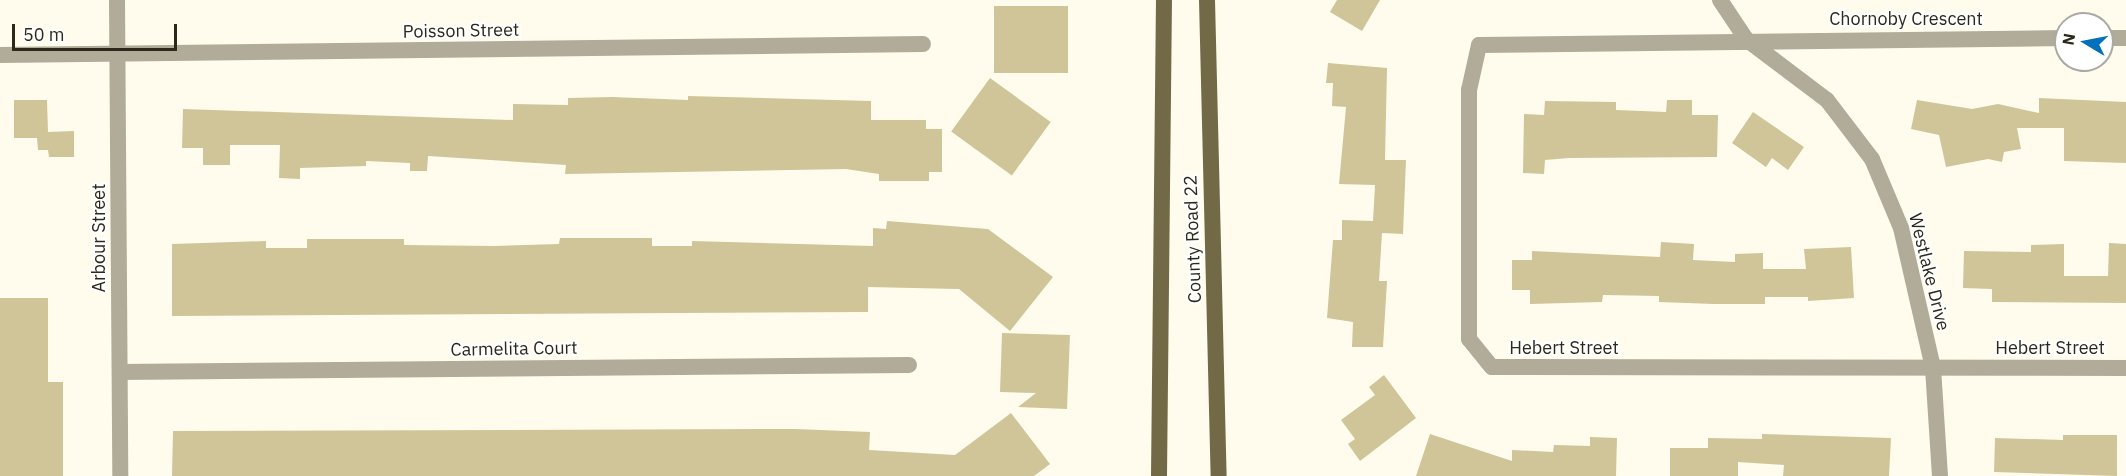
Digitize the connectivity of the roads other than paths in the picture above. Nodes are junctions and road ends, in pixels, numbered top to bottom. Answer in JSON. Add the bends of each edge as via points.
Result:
{"nodes":[{"id":1,"x":117,"y":0,"type":"edge"},
{"id":2,"x":1164,"y":0,"type":"edge"},
{"id":3,"x":1207,"y":0,"type":"edge"},
{"id":4,"x":1720,"y":0,"type":"edge"},
{"id":5,"x":2054,"y":38,"type":"edge"},
{"id":6,"x":1746,"y":39,"type":"junction"},
{"id":7,"x":923,"y":44,"type":"dead end"},
{"id":8,"x":0,"y":55,"type":"edge"},
{"id":9,"x":118,"y":55,"type":"junction"},
{"id":10,"x":909,"y":365,"type":"dead end"},
{"id":11,"x":1933,"y":368,"type":"junction"},
{"id":12,"x":2126,"y":368,"type":"edge"},
{"id":13,"x":120,"y":372,"type":"junction"},
{"id":14,"x":120,"y":476,"type":"edge"},
{"id":15,"x":1159,"y":476,"type":"edge"},
{"id":16,"x":1219,"y":476,"type":"edge"},
{"id":17,"x":1940,"y":476,"type":"edge"}],
"edges":[{"from":1,"to":9,"type":"street","name":"Arbour Street"},
{"from":2,"to":15,"type":"main road","name":"County Road 22"},
{"from":3,"to":16,"type":"main road","name":"County Road 22"},
{"from":4,"to":6,"type":"street","name":"Westlake Drive"},
{"from":5,"to":6,"type":"street","name":"Chornoby Crescent"},
{"from":6,"to":11,"type":"street","name":"Westlake Drive","via":[[1827,100],[1872,159],[1901,228]]},
{"from":6,"to":11,"type":"street","name":"Hebert Street","via":[[1479,45],[1469,90],[1469,339],[1492,367]]},
{"from":7,"to":9,"type":"street","name":"Poisson Street"},
{"from":8,"to":9,"type":"street","name":"Poisson Street"},
{"from":9,"to":13,"type":"street","name":"Arbour Street"},
{"from":10,"to":13,"type":"street","name":"Carmelita Court"},
{"from":11,"to":12,"type":"street","name":"Hebert Street"},
{"from":11,"to":17,"type":"street","name":"Westlake Drive"},
{"from":13,"to":14,"type":"street","name":"Arbour Street"}]}
